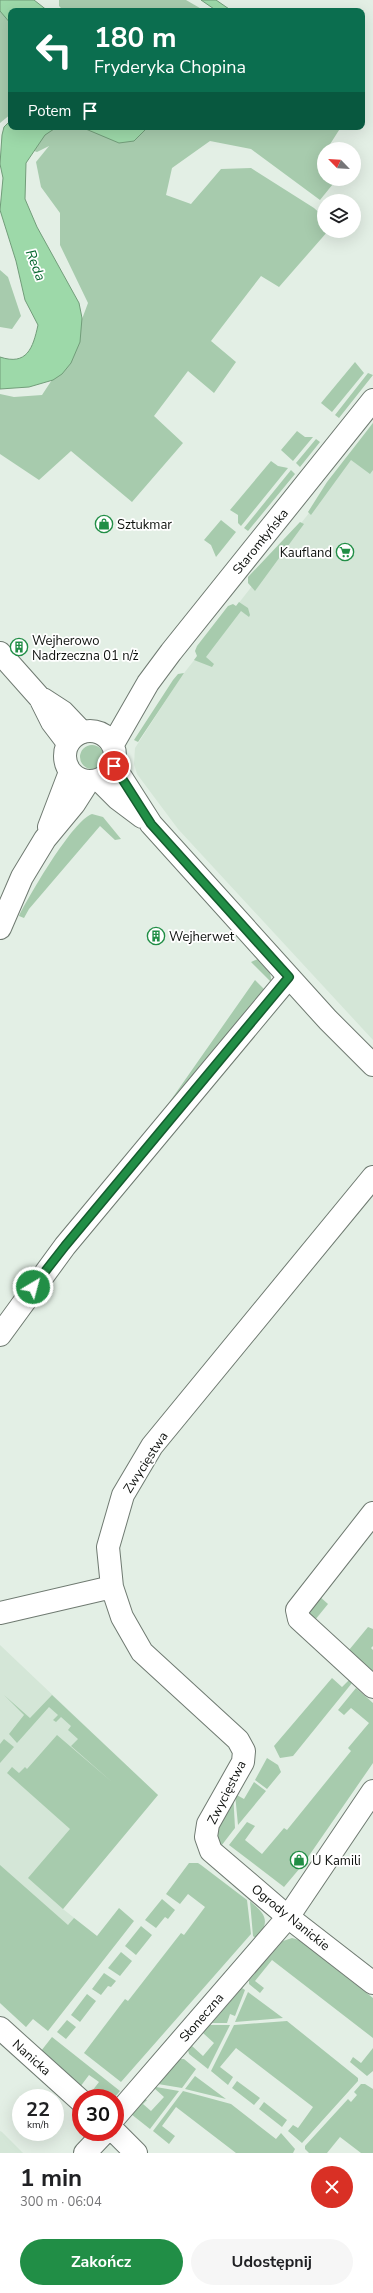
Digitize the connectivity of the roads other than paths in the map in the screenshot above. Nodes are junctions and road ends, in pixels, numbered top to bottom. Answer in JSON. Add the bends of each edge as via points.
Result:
{"nodes":[{"id":1,"x":373,"y":400,"type":"edge"},
{"id":2,"x":0,"y":653,"type":"edge"},
{"id":3,"x":91,"y":738,"type":"junction"},
{"id":4,"x":93,"y":775,"type":"junction"},
{"id":5,"x":0,"y":928,"type":"edge"},
{"id":6,"x":289,"y":977,"type":"junction"},
{"id":7,"x":373,"y":1065,"type":"edge"},
{"id":8,"x":373,"y":1177,"type":"edge"},
{"id":9,"x":0,"y":1335,"type":"edge"},
{"id":10,"x":373,"y":1513,"type":"edge"},
{"id":11,"x":112,"y":1587,"type":"junction"},
{"id":12,"x":0,"y":1613,"type":"edge"},
{"id":13,"x":373,"y":1687,"type":"edge"},
{"id":14,"x":373,"y":1791,"type":"edge"},
{"id":15,"x":211,"y":1851,"type":"joint"},
{"id":16,"x":288,"y":1917,"type":"junction"},
{"id":17,"x":373,"y":1983,"type":"edge"},
{"id":18,"x":0,"y":2028,"type":"edge"},
{"id":19,"x":72,"y":2093,"type":"edge"},
{"id":20,"x":124,"y":2107,"type":"edge"},
{"id":21,"x":96,"y":2141,"type":"edge"},
{"id":22,"x":124,"y":2141,"type":"edge"},
{"id":23,"x":85,"y":2153,"type":"edge"},
{"id":24,"x":136,"y":2153,"type":"edge"}],
"edges":[{"from":1,"to":3,"type":"street","name":"Staromłyńska","via":[[148,683]]},
{"from":2,"to":3,"type":"street","via":[[40,698],[52,722]]},
{"from":3,"to":4,"type":"street","via":[[116,755]]},
{"from":3,"to":4,"type":"street","via":[[65,753],[66,763]]},
{"from":4,"to":5,"type":"street","via":[[74,804],[45,839],[22,877]]},
{"from":4,"to":6,"type":"street","via":[[151,824]]},
{"from":6,"to":7,"type":"street"},
{"from":6,"to":9,"type":"street","via":[[65,1246]]},
{"from":8,"to":11,"type":"street","name":"Zwycięstwa","via":[[152,1446],[123,1495],[108,1547]]},
{"from":10,"to":13,"type":"street","via":[[297,1610],[299,1619]]},
{"from":11,"to":12,"type":"street"},
{"from":11,"to":15,"type":"street","name":"Zwycięstwa","via":[[122,1617],[142,1652],[242,1745],[243,1762],[208,1824],[206,1837]]},
{"from":14,"to":16,"type":"street","name":"Słoneczna"},
{"from":15,"to":16,"type":"street","name":"Ogrody Nanickie"},
{"from":16,"to":17,"type":"street","name":"Ogrody Nanickie"},
{"from":16,"to":20,"type":"street","name":"Słoneczna"},
{"from":18,"to":19,"type":"street","name":"Nanicka"},
{"from":21,"to":23,"type":"street"},
{"from":22,"to":24,"type":"street"}]}
